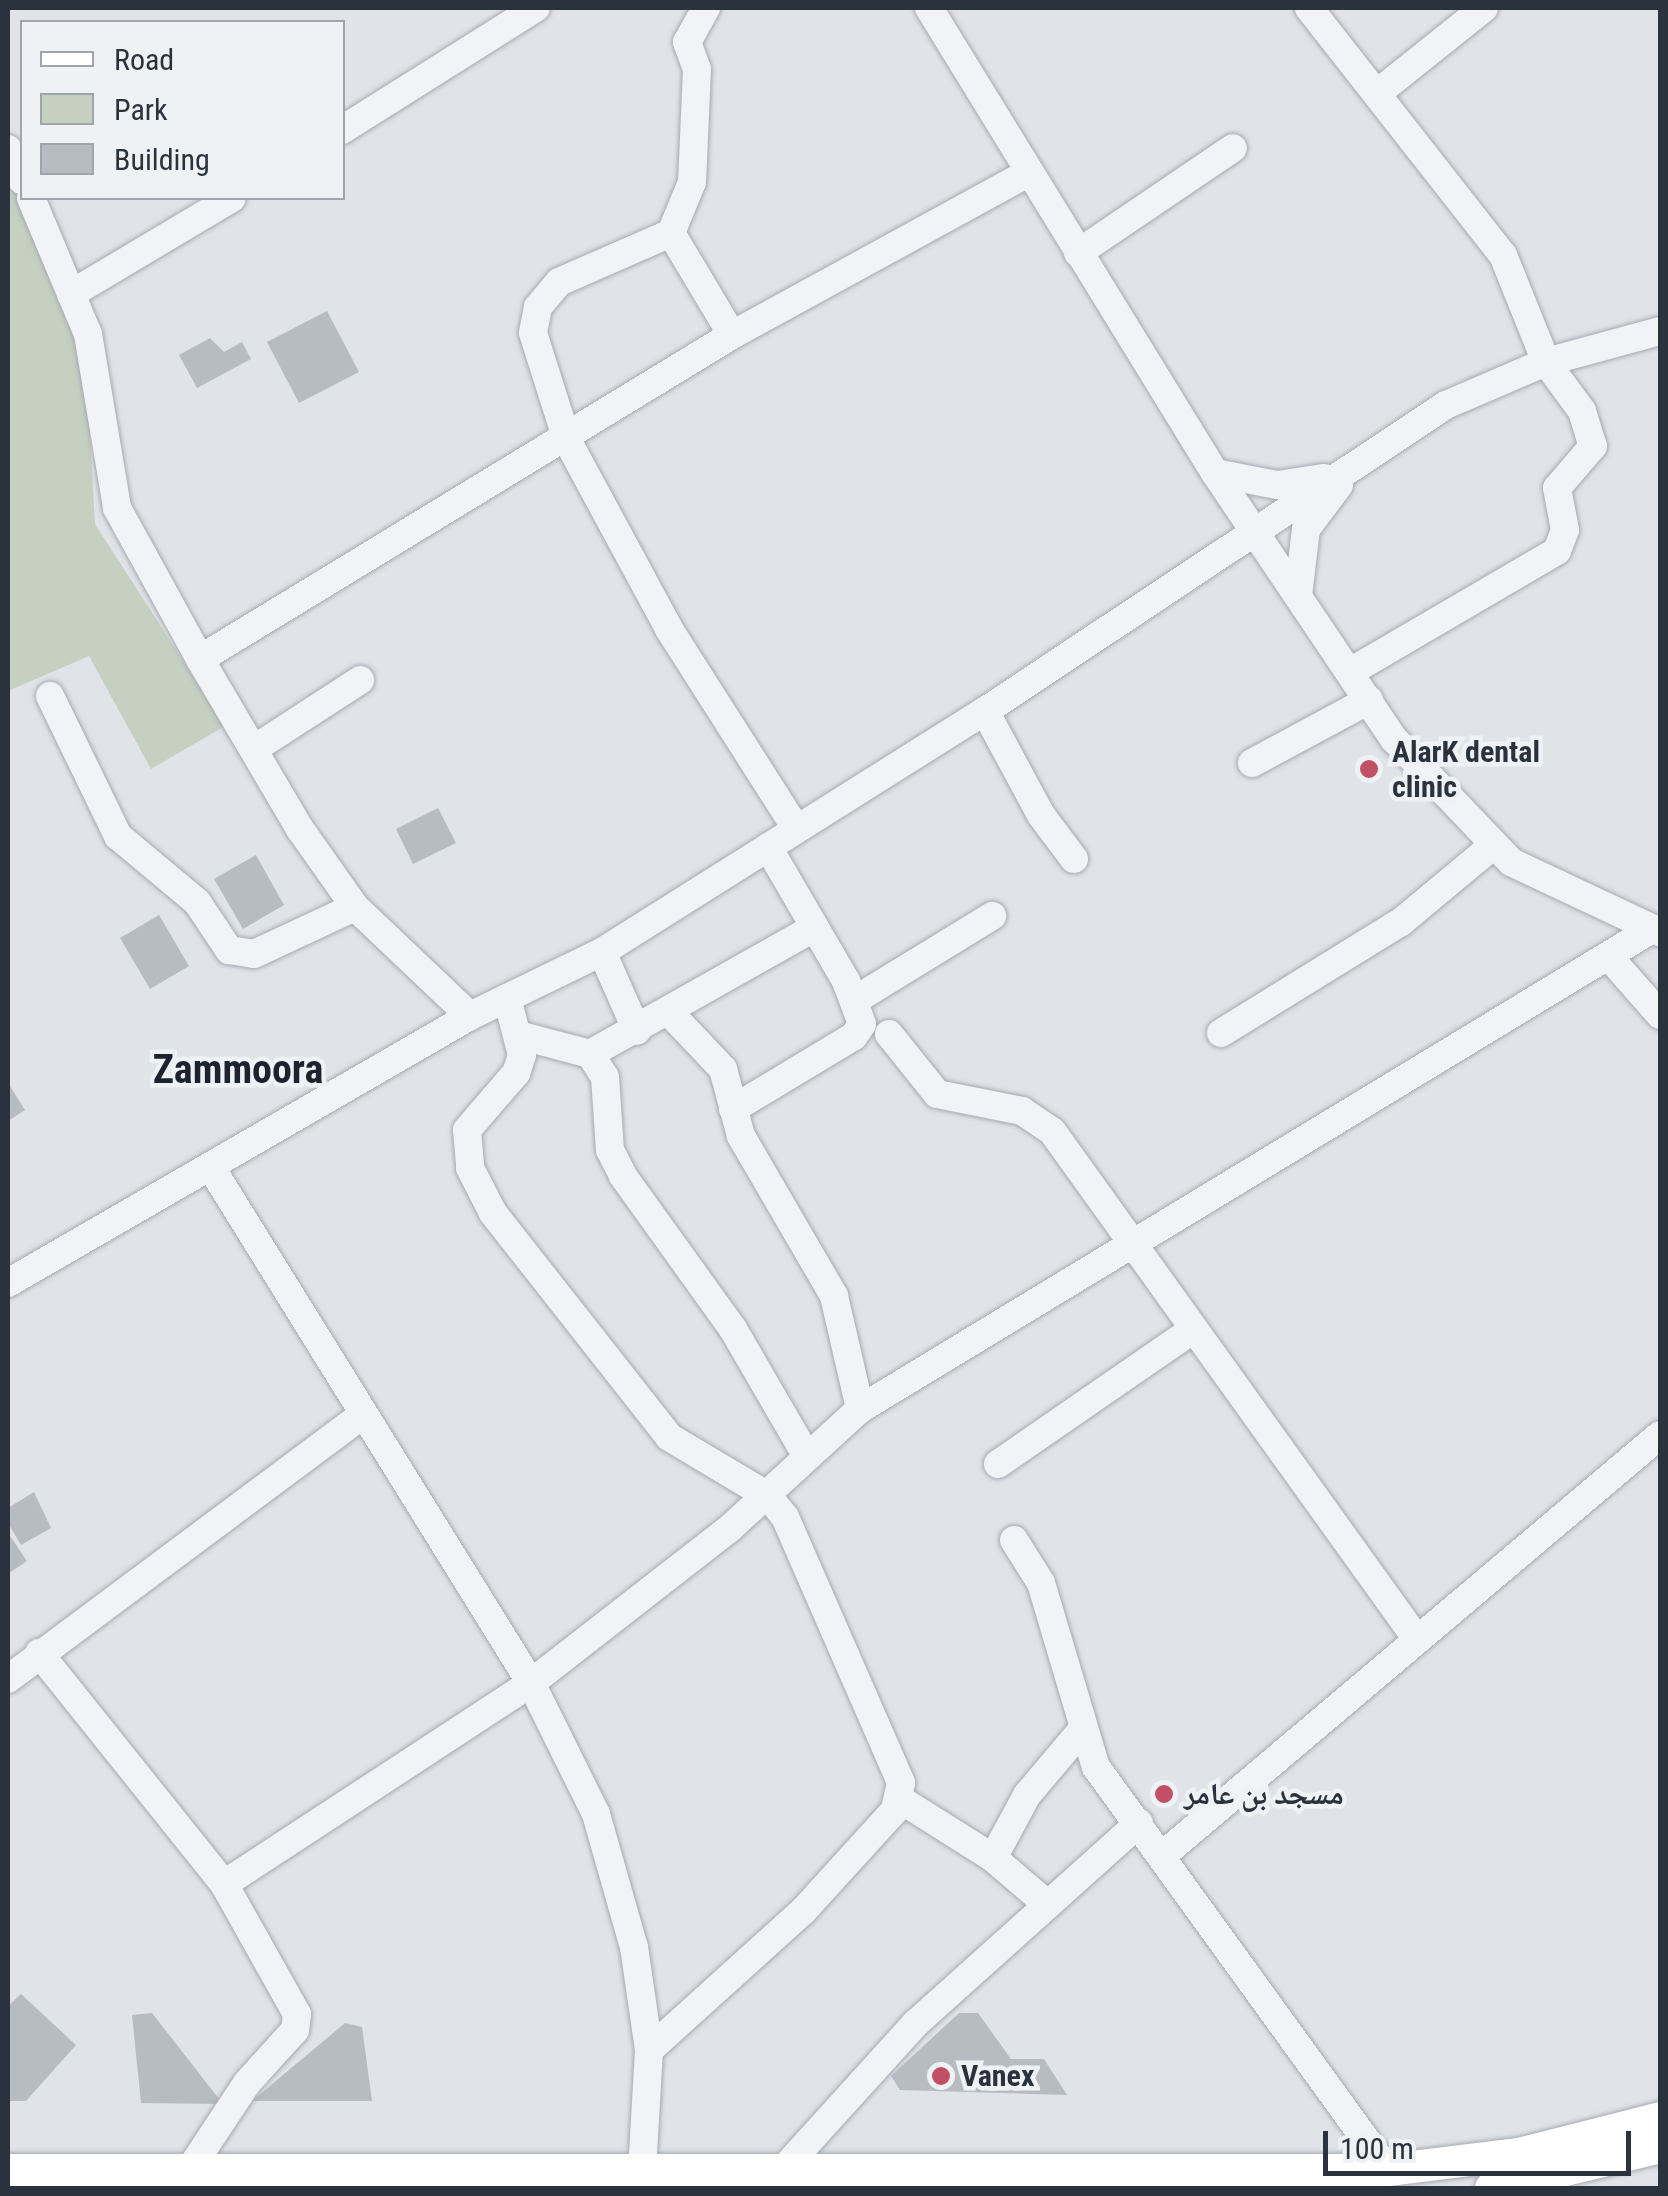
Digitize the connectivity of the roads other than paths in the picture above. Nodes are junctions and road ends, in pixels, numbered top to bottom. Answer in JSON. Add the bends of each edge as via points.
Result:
{"nodes":[{"id":1,"x":536,"y":8,"type":"edge"},
{"id":2,"x":706,"y":8,"type":"edge"},
{"id":3,"x":929,"y":8,"type":"edge"},
{"id":4,"x":1309,"y":8,"type":"edge"},
{"id":5,"x":1484,"y":8,"type":"edge"},
{"id":6,"x":1380,"y":91,"type":"junction"},
{"id":7,"x":345,"y":128,"type":"edge"},
{"id":8,"x":1233,"y":148,"type":"dead end"},
{"id":9,"x":8,"y":149,"type":"edge"},
{"id":10,"x":1028,"y":173,"type":"junction"},
{"id":11,"x":20,"y":176,"type":"edge"},
{"id":12,"x":32,"y":200,"type":"edge"},
{"id":13,"x":229,"y":200,"type":"edge"},
{"id":14,"x":671,"y":233,"type":"junction"},
{"id":15,"x":1078,"y":253,"type":"junction"},
{"id":16,"x":71,"y":294,"type":"junction"},
{"id":17,"x":1660,"y":331,"type":"edge"},
{"id":18,"x":732,"y":336,"type":"junction"},
{"id":19,"x":1546,"y":362,"type":"junction"},
{"id":20,"x":566,"y":440,"type":"junction"},
{"id":21,"x":1349,"y":467,"type":"junction"},
{"id":22,"x":1215,"y":473,"type":"junction"},
{"id":23,"x":1253,"y":530,"type":"junction"},
{"id":24,"x":1298,"y":596,"type":"junction"},
{"id":25,"x":200,"y":660,"type":"junction"},
{"id":26,"x":1350,"y":672,"type":"junction"},
{"id":27,"x":360,"y":680,"type":"dead end"},
{"id":28,"x":50,"y":696,"type":"dead end"},
{"id":29,"x":1370,"y":700,"type":"junction"},
{"id":30,"x":984,"y":711,"type":"junction"},
{"id":31,"x":256,"y":747,"type":"junction"},
{"id":32,"x":1252,"y":763,"type":"dead end"},
{"id":33,"x":796,"y":828,"type":"junction"},
{"id":34,"x":768,"y":847,"type":"junction"},
{"id":35,"x":1491,"y":847,"type":"junction"},
{"id":36,"x":1074,"y":859,"type":"dead end"},
{"id":37,"x":355,"y":907,"type":"junction"},
{"id":38,"x":992,"y":916,"type":"dead end"},
{"id":39,"x":815,"y":927,"type":"junction"},
{"id":40,"x":1656,"y":930,"type":"edge"},
{"id":41,"x":602,"y":952,"type":"junction"},
{"id":42,"x":1610,"y":958,"type":"junction"},
{"id":43,"x":507,"y":998,"type":"junction"},
{"id":44,"x":854,"y":1000,"type":"junction"},
{"id":45,"x":669,"y":1012,"type":"junction"},
{"id":46,"x":1660,"y":1015,"type":"edge"},
{"id":47,"x":470,"y":1016,"type":"junction"},
{"id":48,"x":636,"y":1032,"type":"junction"},
{"id":49,"x":1221,"y":1033,"type":"dead end"},
{"id":50,"x":890,"y":1034,"type":"dead end"},
{"id":51,"x":522,"y":1036,"type":"junction"},
{"id":52,"x":590,"y":1054,"type":"junction"},
{"id":53,"x":733,"y":1109,"type":"junction"},
{"id":54,"x":212,"y":1169,"type":"junction"},
{"id":55,"x":1132,"y":1248,"type":"junction"},
{"id":56,"x":8,"y":1283,"type":"edge"},
{"id":57,"x":1192,"y":1330,"type":"junction"},
{"id":58,"x":860,"y":1409,"type":"junction"},
{"id":59,"x":361,"y":1416,"type":"junction"},
{"id":60,"x":1660,"y":1435,"type":"edge"},
{"id":61,"x":805,"y":1453,"type":"junction"},
{"id":62,"x":998,"y":1464,"type":"dead end"},
{"id":63,"x":768,"y":1496,"type":"junction"},
{"id":64,"x":1014,"y":1540,"type":"dead end"},
{"id":65,"x":1416,"y":1638,"type":"junction"},
{"id":66,"x":39,"y":1653,"type":"junction"},
{"id":67,"x":8,"y":1678,"type":"edge"},
{"id":68,"x":531,"y":1683,"type":"junction"},
{"id":69,"x":1081,"y":1731,"type":"junction"},
{"id":70,"x":901,"y":1800,"type":"junction"},
{"id":71,"x":1138,"y":1823,"type":"junction"},
{"id":72,"x":1164,"y":1854,"type":"junction"},
{"id":73,"x":992,"y":1858,"type":"junction"},
{"id":74,"x":224,"y":1884,"type":"junction"},
{"id":75,"x":1048,"y":1904,"type":"junction"},
{"id":76,"x":649,"y":2050,"type":"junction"},
{"id":77,"x":1660,"y":2118,"type":"edge"},
{"id":78,"x":1660,"y":2148,"type":"edge"},
{"id":79,"x":8,"y":2170,"type":"edge"},
{"id":80,"x":190,"y":2170,"type":"junction"},
{"id":81,"x":1388,"y":2170,"type":"junction"},
{"id":82,"x":642,"y":2172,"type":"junction"},
{"id":83,"x":780,"y":2173,"type":"junction"},
{"id":84,"x":1491,"y":2188,"type":"edge"}],
"edges":[{"from":1,"to":7,"type":"street"},
{"from":2,"to":14,"type":"street","via":[[687,42],[697,69],[692,182]]},
{"from":3,"to":10,"type":"street"},
{"from":4,"to":6,"type":"street"},
{"from":5,"to":6,"type":"street"},
{"from":6,"to":19,"type":"street","via":[[1503,255]]},
{"from":8,"to":15,"type":"street"},
{"from":9,"to":11,"type":"street"},
{"from":10,"to":15,"type":"street"},
{"from":10,"to":18,"type":"street"},
{"from":12,"to":16,"type":"street"},
{"from":13,"to":16,"type":"street"},
{"from":14,"to":18,"type":"street"},
{"from":14,"to":20,"type":"street","via":[[559,282],[538,307],[533,333]]},
{"from":15,"to":22,"type":"street"},
{"from":16,"to":25,"type":"street","via":[[94,363],[104,463],[117,508]]},
{"from":17,"to":19,"type":"street"},
{"from":18,"to":20,"type":"street"},
{"from":19,"to":21,"type":"street","via":[[1481,385]]},
{"from":19,"to":26,"type":"street","via":[[1582,411],[1593,446],[1557,488],[1564,543],[1504,586]]},
{"from":20,"to":25,"type":"street"},
{"from":20,"to":33,"type":"street","via":[[668,629]]},
{"from":21,"to":22,"type":"street","via":[[1277,485]]},
{"from":21,"to":23,"type":"street"},
{"from":21,"to":24,"type":"street","via":[[1306,530]]},
{"from":22,"to":23,"type":"street"},
{"from":23,"to":24,"type":"street"},
{"from":23,"to":30,"type":"street"},
{"from":24,"to":26,"type":"street"},
{"from":25,"to":31,"type":"street"},
{"from":26,"to":29,"type":"street"},
{"from":27,"to":31,"type":"street"},
{"from":28,"to":37,"type":"street","via":[[118,836],[197,902],[229,950],[254,954]]},
{"from":29,"to":32,"type":"street"},
{"from":29,"to":35,"type":"street","via":[[1425,777]]},
{"from":30,"to":33,"type":"street"},
{"from":30,"to":36,"type":"street","via":[[1041,815]]},
{"from":31,"to":37,"type":"street","via":[[300,829]]},
{"from":33,"to":34,"type":"street"},
{"from":34,"to":39,"type":"street"},
{"from":34,"to":41,"type":"street"},
{"from":35,"to":40,"type":"street","via":[[1565,891]]},
{"from":35,"to":49,"type":"street","via":[[1402,922]]},
{"from":37,"to":47,"type":"street"},
{"from":38,"to":44,"type":"street"},
{"from":39,"to":44,"type":"street"},
{"from":39,"to":45,"type":"street"},
{"from":40,"to":42,"type":"street"},
{"from":41,"to":43,"type":"street"},
{"from":41,"to":48,"type":"street"},
{"from":42,"to":46,"type":"street"},
{"from":42,"to":55,"type":"street"},
{"from":43,"to":47,"type":"street"},
{"from":43,"to":51,"type":"street"},
{"from":44,"to":53,"type":"street","via":[[862,1024],[854,1036]]},
{"from":45,"to":48,"type":"street"},
{"from":45,"to":53,"type":"street","via":[[723,1069]]},
{"from":47,"to":54,"type":"street"},
{"from":48,"to":52,"type":"street"},
{"from":50,"to":55,"type":"street","via":[[937,1094],[1022,1111],[1052,1131]]},
{"from":51,"to":52,"type":"street"},
{"from":51,"to":63,"type":"street","via":[[516,1072],[467,1130],[470,1168],[493,1212],[669,1437]]},
{"from":52,"to":61,"type":"street","via":[[605,1077],[610,1150],[622,1176],[732,1329]]},
{"from":53,"to":58,"type":"street","via":[[752,1158],[834,1296]]},
{"from":54,"to":56,"type":"street"},
{"from":54,"to":59,"type":"street"},
{"from":55,"to":57,"type":"street"},
{"from":55,"to":58,"type":"street"},
{"from":57,"to":62,"type":"street"},
{"from":57,"to":65,"type":"street"},
{"from":58,"to":61,"type":"street"},
{"from":59,"to":66,"type":"street"},
{"from":59,"to":68,"type":"street"},
{"from":60,"to":65,"type":"street"},
{"from":61,"to":63,"type":"street"},
{"from":63,"to":68,"type":"street"},
{"from":63,"to":70,"type":"street","via":[[793,1530],[901,1784]]},
{"from":64,"to":69,"type":"street","via":[[1054,1620]]},
{"from":65,"to":72,"type":"street"},
{"from":66,"to":67,"type":"street"},
{"from":66,"to":74,"type":"street"},
{"from":68,"to":74,"type":"street"},
{"from":68,"to":76,"type":"street","via":[[572,1761],[616,1870]]},
{"from":69,"to":71,"type":"street","via":[[1096,1766]]},
{"from":69,"to":73,"type":"street","via":[[1027,1795]]},
{"from":70,"to":73,"type":"street"},
{"from":70,"to":76,"type":"street","via":[[789,1925]]},
{"from":71,"to":72,"type":"street"},
{"from":71,"to":75,"type":"street"},
{"from":72,"to":81,"type":"street"},
{"from":73,"to":75,"type":"street"},
{"from":74,"to":80,"type":"street","via":[[298,2025],[247,2082]]},
{"from":75,"to":83,"type":"street","via":[[865,2074]]},
{"from":76,"to":82,"type":"street"},
{"from":77,"to":81,"type":"main road","via":[[1519,2154]]},
{"from":78,"to":84,"type":"main road"},
{"from":79,"to":80,"type":"main road"},
{"from":80,"to":82,"type":"main road"},
{"from":81,"to":83,"type":"main road"},
{"from":82,"to":83,"type":"main road"}]}
